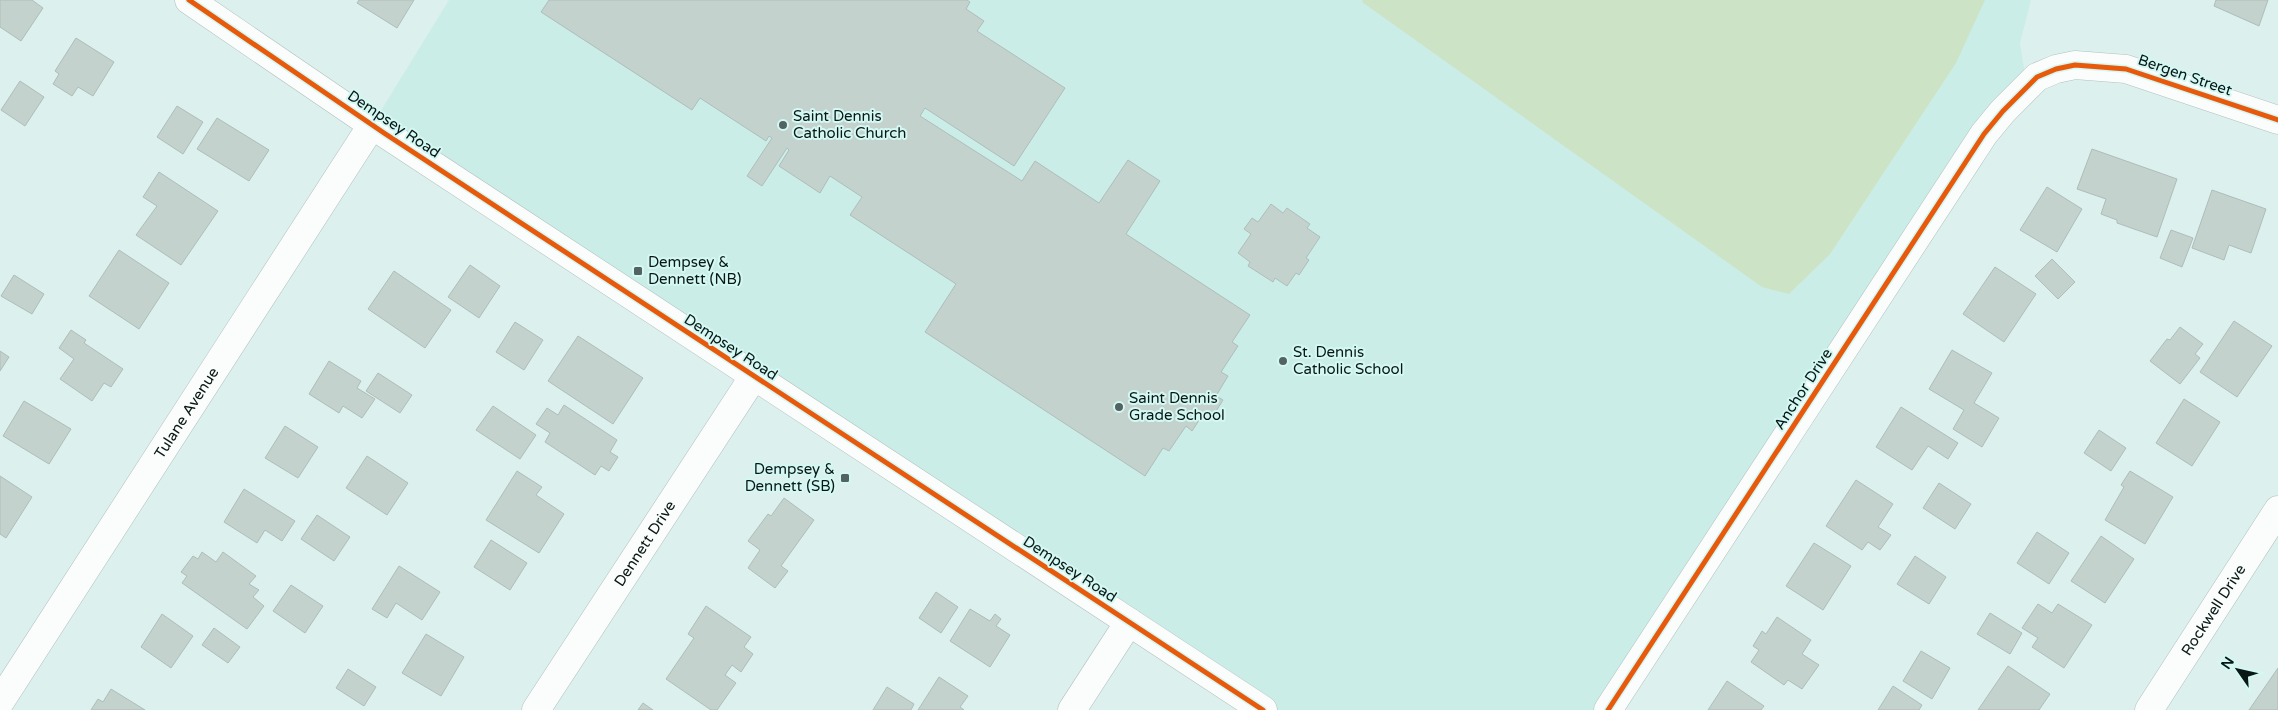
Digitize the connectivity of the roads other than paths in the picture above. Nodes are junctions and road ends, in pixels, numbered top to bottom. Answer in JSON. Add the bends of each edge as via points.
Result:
{"nodes":[{"id":1,"x":189,"y":0,"type":"edge"},
{"id":2,"x":2027,"y":87,"type":"joint"},
{"id":3,"x":2278,"y":120,"type":"edge"},
{"id":4,"x":372,"y":126,"type":"junction"},
{"id":5,"x":754,"y":376,"type":"junction"},
{"id":6,"x":2278,"y":510,"type":"edge"},
{"id":7,"x":1129,"y":622,"type":"junction"},
{"id":8,"x":0,"y":702,"type":"edge"},
{"id":9,"x":536,"y":710,"type":"edge"},
{"id":10,"x":1072,"y":710,"type":"edge"},
{"id":11,"x":1263,"y":710,"type":"edge"},
{"id":12,"x":1608,"y":710,"type":"edge"},
{"id":13,"x":2149,"y":710,"type":"edge"}],
"edges":[{"from":1,"to":4,"type":"street","name":"Dempsey Road"},
{"from":2,"to":3,"type":"street","name":"Bergen Street","via":[[2037,77],[2075,65],[2126,69]]},
{"from":2,"to":12,"type":"street","name":"Anchor Drive","via":[[1984,134]]},
{"from":4,"to":5,"type":"street","name":"Dempsey Road"},
{"from":4,"to":8,"type":"street","name":"Tulane Avenue"},
{"from":5,"to":7,"type":"street","name":"Dempsey Road"},
{"from":5,"to":9,"type":"street","name":"Dennett Drive"},
{"from":6,"to":13,"type":"street","name":"Rockwell Drive"},
{"from":7,"to":10,"type":"street"},
{"from":7,"to":11,"type":"street","name":"Dempsey Road"}]}
